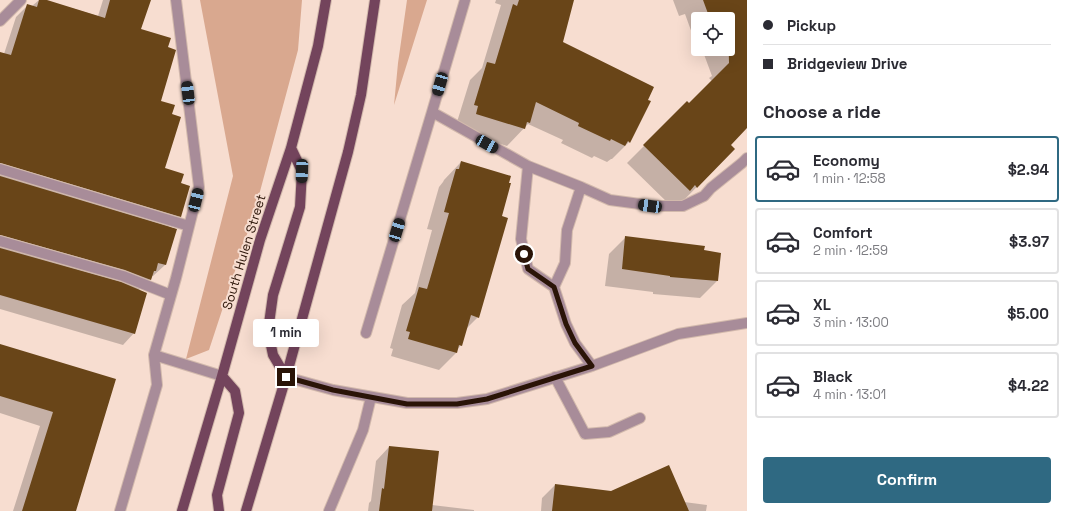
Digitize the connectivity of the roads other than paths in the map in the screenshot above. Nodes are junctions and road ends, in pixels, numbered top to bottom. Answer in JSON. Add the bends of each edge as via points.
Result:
{"nodes":[{"id":1,"x":21,"y":0,"type":"edge"},
{"id":2,"x":176,"y":0,"type":"edge"},
{"id":3,"x":326,"y":0,"type":"edge"},
{"id":4,"x":375,"y":0,"type":"edge"},
{"id":5,"x":465,"y":0,"type":"edge"},
{"id":6,"x":0,"y":21,"type":"edge"},
{"id":7,"x":432,"y":112,"type":"junction"},
{"id":8,"x":291,"y":148,"type":"junction"},
{"id":9,"x":747,"y":158,"type":"edge"},
{"id":10,"x":528,"y":166,"type":"junction"},
{"id":11,"x":0,"y":169,"type":"edge"},
{"id":12,"x":581,"y":187,"type":"junction"},
{"id":13,"x":189,"y":226,"type":"junction"},
{"id":14,"x":0,"y":241,"type":"edge"},
{"id":15,"x":554,"y":287,"type":"junction"},
{"id":16,"x":171,"y":295,"type":"junction"},
{"id":17,"x":747,"y":323,"type":"edge"},
{"id":18,"x":366,"y":333,"type":"dead end"},
{"id":19,"x":154,"y":355,"type":"junction"},
{"id":20,"x":592,"y":366,"type":"junction"},
{"id":21,"x":222,"y":376,"type":"junction"},
{"id":22,"x":286,"y":377,"type":"junction"},
{"id":23,"x":555,"y":377,"type":"junction"},
{"id":24,"x":371,"y":397,"type":"junction"},
{"id":25,"x":640,"y":418,"type":"dead end"},
{"id":26,"x":120,"y":511,"type":"edge"},
{"id":27,"x":182,"y":511,"type":"edge"},
{"id":28,"x":219,"y":511,"type":"edge"},
{"id":29,"x":246,"y":511,"type":"edge"},
{"id":30,"x":329,"y":511,"type":"edge"}],
"edges":[{"from":1,"to":6,"type":"street"},
{"from":2,"to":13,"type":"street","via":[[199,187]]},
{"from":3,"to":8,"type":"main road","name":"South Hulen Street","via":[[318,46]]},
{"from":4,"to":22,"type":"main road","via":[[362,96]]},
{"from":5,"to":7,"type":"street"},
{"from":7,"to":10,"type":"street"},
{"from":7,"to":18,"type":"street"},
{"from":8,"to":21,"type":"main road","name":"South Hulen Street","via":[[260,240]]},
{"from":8,"to":22,"type":"main road","via":[[302,171],[300,207],[273,295],[268,331],[273,355]]},
{"from":9,"to":12,"type":"street","via":[[704,196],[683,206],[650,206],[610,200]]},
{"from":10,"to":12,"type":"street"},
{"from":10,"to":15,"type":"street","via":[[521,239],[528,269]]},
{"from":11,"to":13,"type":"street"},
{"from":12,"to":15,"type":"street","via":[[567,230],[565,262]]},
{"from":13,"to":16,"type":"street"},
{"from":14,"to":16,"type":"street","via":[[123,276]]},
{"from":15,"to":20,"type":"street","via":[[575,343]]},
{"from":16,"to":19,"type":"street"},
{"from":17,"to":20,"type":"street","via":[[678,334]]},
{"from":19,"to":21,"type":"street"},
{"from":19,"to":26,"type":"street","via":[[157,385]]},
{"from":20,"to":23,"type":"street"},
{"from":21,"to":27,"type":"main road","name":"South Hulen Street"},
{"from":21,"to":28,"type":"main road","via":[[234,391],[239,413],[217,495]]},
{"from":22,"to":24,"type":"street"},
{"from":22,"to":29,"type":"main road"},
{"from":23,"to":24,"type":"street","via":[[487,399],[457,404],[407,404]]},
{"from":23,"to":25,"type":"street","via":[[584,434],[609,432]]},
{"from":24,"to":30,"type":"street","via":[[363,430]]}]}
